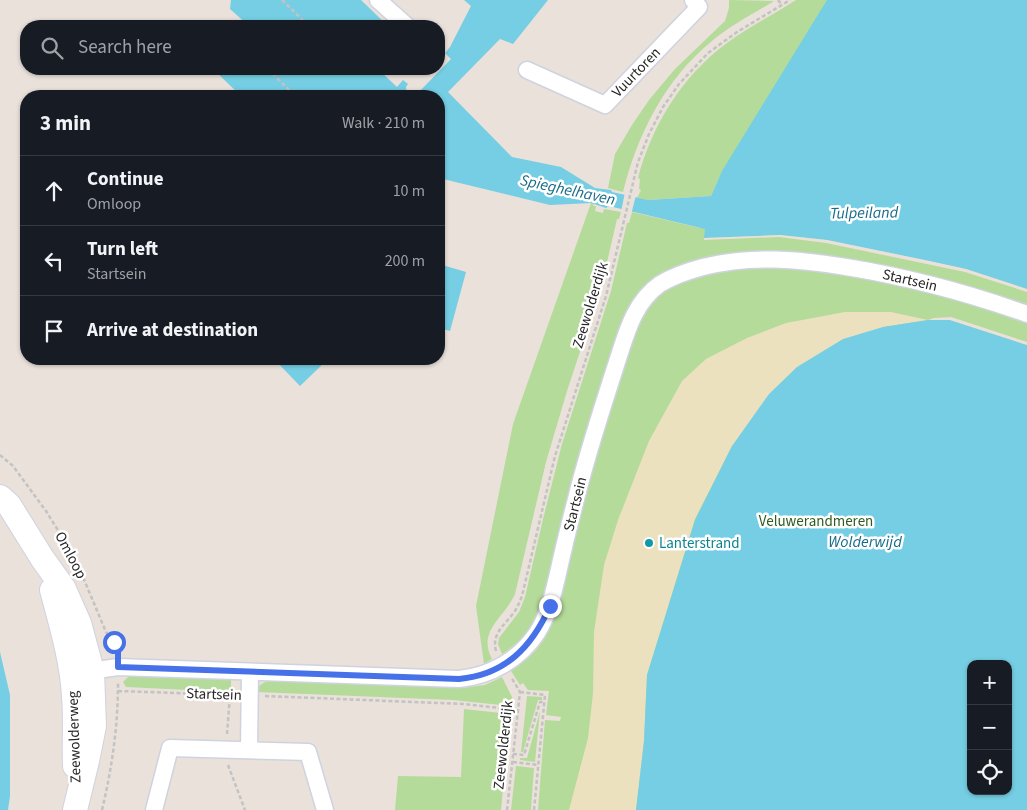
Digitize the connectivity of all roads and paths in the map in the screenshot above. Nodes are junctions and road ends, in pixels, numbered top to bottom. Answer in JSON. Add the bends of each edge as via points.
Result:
{"nodes":[{"id":1,"x":282,"y":0,"type":"edge"},
{"id":2,"x":378,"y":0,"type":"edge"},
{"id":3,"x":693,"y":0,"type":"edge"},
{"id":4,"x":778,"y":0,"type":"edge"},
{"id":5,"x":790,"y":0,"type":"edge"},
{"id":6,"x":782,"y":5,"type":"junction"},
{"id":7,"x":303,"y":20,"type":"edge"},
{"id":8,"x":400,"y":20,"type":"edge"},
{"id":9,"x":527,"y":70,"type":"dead end"},
{"id":10,"x":274,"y":75,"type":"edge"},
{"id":11,"x":290,"y":90,"type":"edge"},
{"id":12,"x":1027,"y":314,"type":"edge"},
{"id":13,"x":0,"y":455,"type":"edge"},
{"id":14,"x":0,"y":497,"type":"edge"},
{"id":15,"x":504,"y":665,"type":"junction"},
{"id":16,"x":118,"y":667,"type":"junction"},
{"id":17,"x":82,"y":672,"type":"junction"},
{"id":18,"x":250,"y":672,"type":"junction"},
{"id":19,"x":515,"y":684,"type":"dead end"},
{"id":20,"x":118,"y":691,"type":"junction"},
{"id":21,"x":520,"y":692,"type":"junction"},
{"id":22,"x":230,"y":695,"type":"junction"},
{"id":23,"x":250,"y":695,"type":"junction"},
{"id":24,"x":545,"y":702,"type":"junction"},
{"id":25,"x":518,"y":710,"type":"junction"},
{"id":26,"x":226,"y":749,"type":"junction"},
{"id":27,"x":249,"y":750,"type":"junction"},
{"id":28,"x":514,"y":754,"type":"junction"},
{"id":29,"x":512,"y":762,"type":"junction"},
{"id":30,"x":538,"y":765,"type":"junction"},
{"id":31,"x":76,"y":805,"type":"edge"},
{"id":32,"x":102,"y":810,"type":"edge"},
{"id":33,"x":154,"y":810,"type":"edge"},
{"id":34,"x":245,"y":810,"type":"edge"},
{"id":35,"x":325,"y":810,"type":"edge"},
{"id":36,"x":507,"y":810,"type":"edge"},
{"id":37,"x":534,"y":810,"type":"edge"}],
"edges":[{"from":1,"to":7,"type":"path"},
{"from":2,"to":8,"type":"street"},
{"from":3,"to":9,"type":"street","name":"Vuurtoren","via":[[700,7],[605,105]]},
{"from":4,"to":6,"type":"path"},
{"from":5,"to":6,"type":"path","name":"Zeewolderdijk"},
{"from":6,"to":15,"type":"path","name":"Zeewolderdijk","via":[[717,46],[679,84],[649,134],[638,162],[603,306],[555,456],[522,596],[495,638],[496,649]]},
{"from":10,"to":11,"type":"path"},
{"from":12,"to":15,"type":"street","name":"Startsein","via":[[922,282],[862,269],[792,260],[752,259],[724,263],[661,283],[644,299],[631,321],[593,438],[550,606],[528,644]]},
{"from":13,"to":16,"type":"path","name":"Omloop","via":[[13,466],[75,558],[106,632],[118,651]]},
{"from":14,"to":17,"type":"main road","name":"Omloop","via":[[9,505],[42,558],[63,631]]},
{"from":15,"to":18,"type":"street","name":"Startsein","via":[[475,678],[459,679]]},
{"from":16,"to":17,"type":"street","name":"Startsein"},
{"from":16,"to":18,"type":"street","name":"Startsein"},
{"from":16,"to":20,"type":"path"},
{"from":17,"to":31,"type":"main road","name":"Zeewolderweg","via":[[75,721]]},
{"from":18,"to":23,"type":"street"},
{"from":19,"to":21,"type":"path","name":"Zeewolderdijk"},
{"from":20,"to":22,"type":"path","name":"Startsein"},
{"from":20,"to":32,"type":"path","via":[[118,724]]},
{"from":21,"to":24,"type":"path","via":[[546,694]]},
{"from":21,"to":25,"type":"path","name":"Zeewolderdijk"},
{"from":22,"to":23,"type":"path","name":"Startsein"},
{"from":22,"to":26,"type":"path"},
{"from":23,"to":25,"type":"path","name":"Startsein","via":[[463,704]]},
{"from":23,"to":27,"type":"street"},
{"from":24,"to":28,"type":"path","via":[[540,702],[524,755]]},
{"from":24,"to":30,"type":"path"},
{"from":25,"to":28,"type":"path","name":"Zeewolderdijk"},
{"from":26,"to":27,"type":"street"},
{"from":26,"to":33,"type":"street","via":[[170,748]]},
{"from":26,"to":34,"type":"path","via":[[228,764]]},
{"from":27,"to":35,"type":"street","via":[[308,752]]},
{"from":28,"to":29,"type":"path","name":"Zeewolderdijk"},
{"from":29,"to":30,"type":"path"},
{"from":29,"to":36,"type":"path","name":"Zeewolderdijk"},
{"from":30,"to":37,"type":"path"}]}
